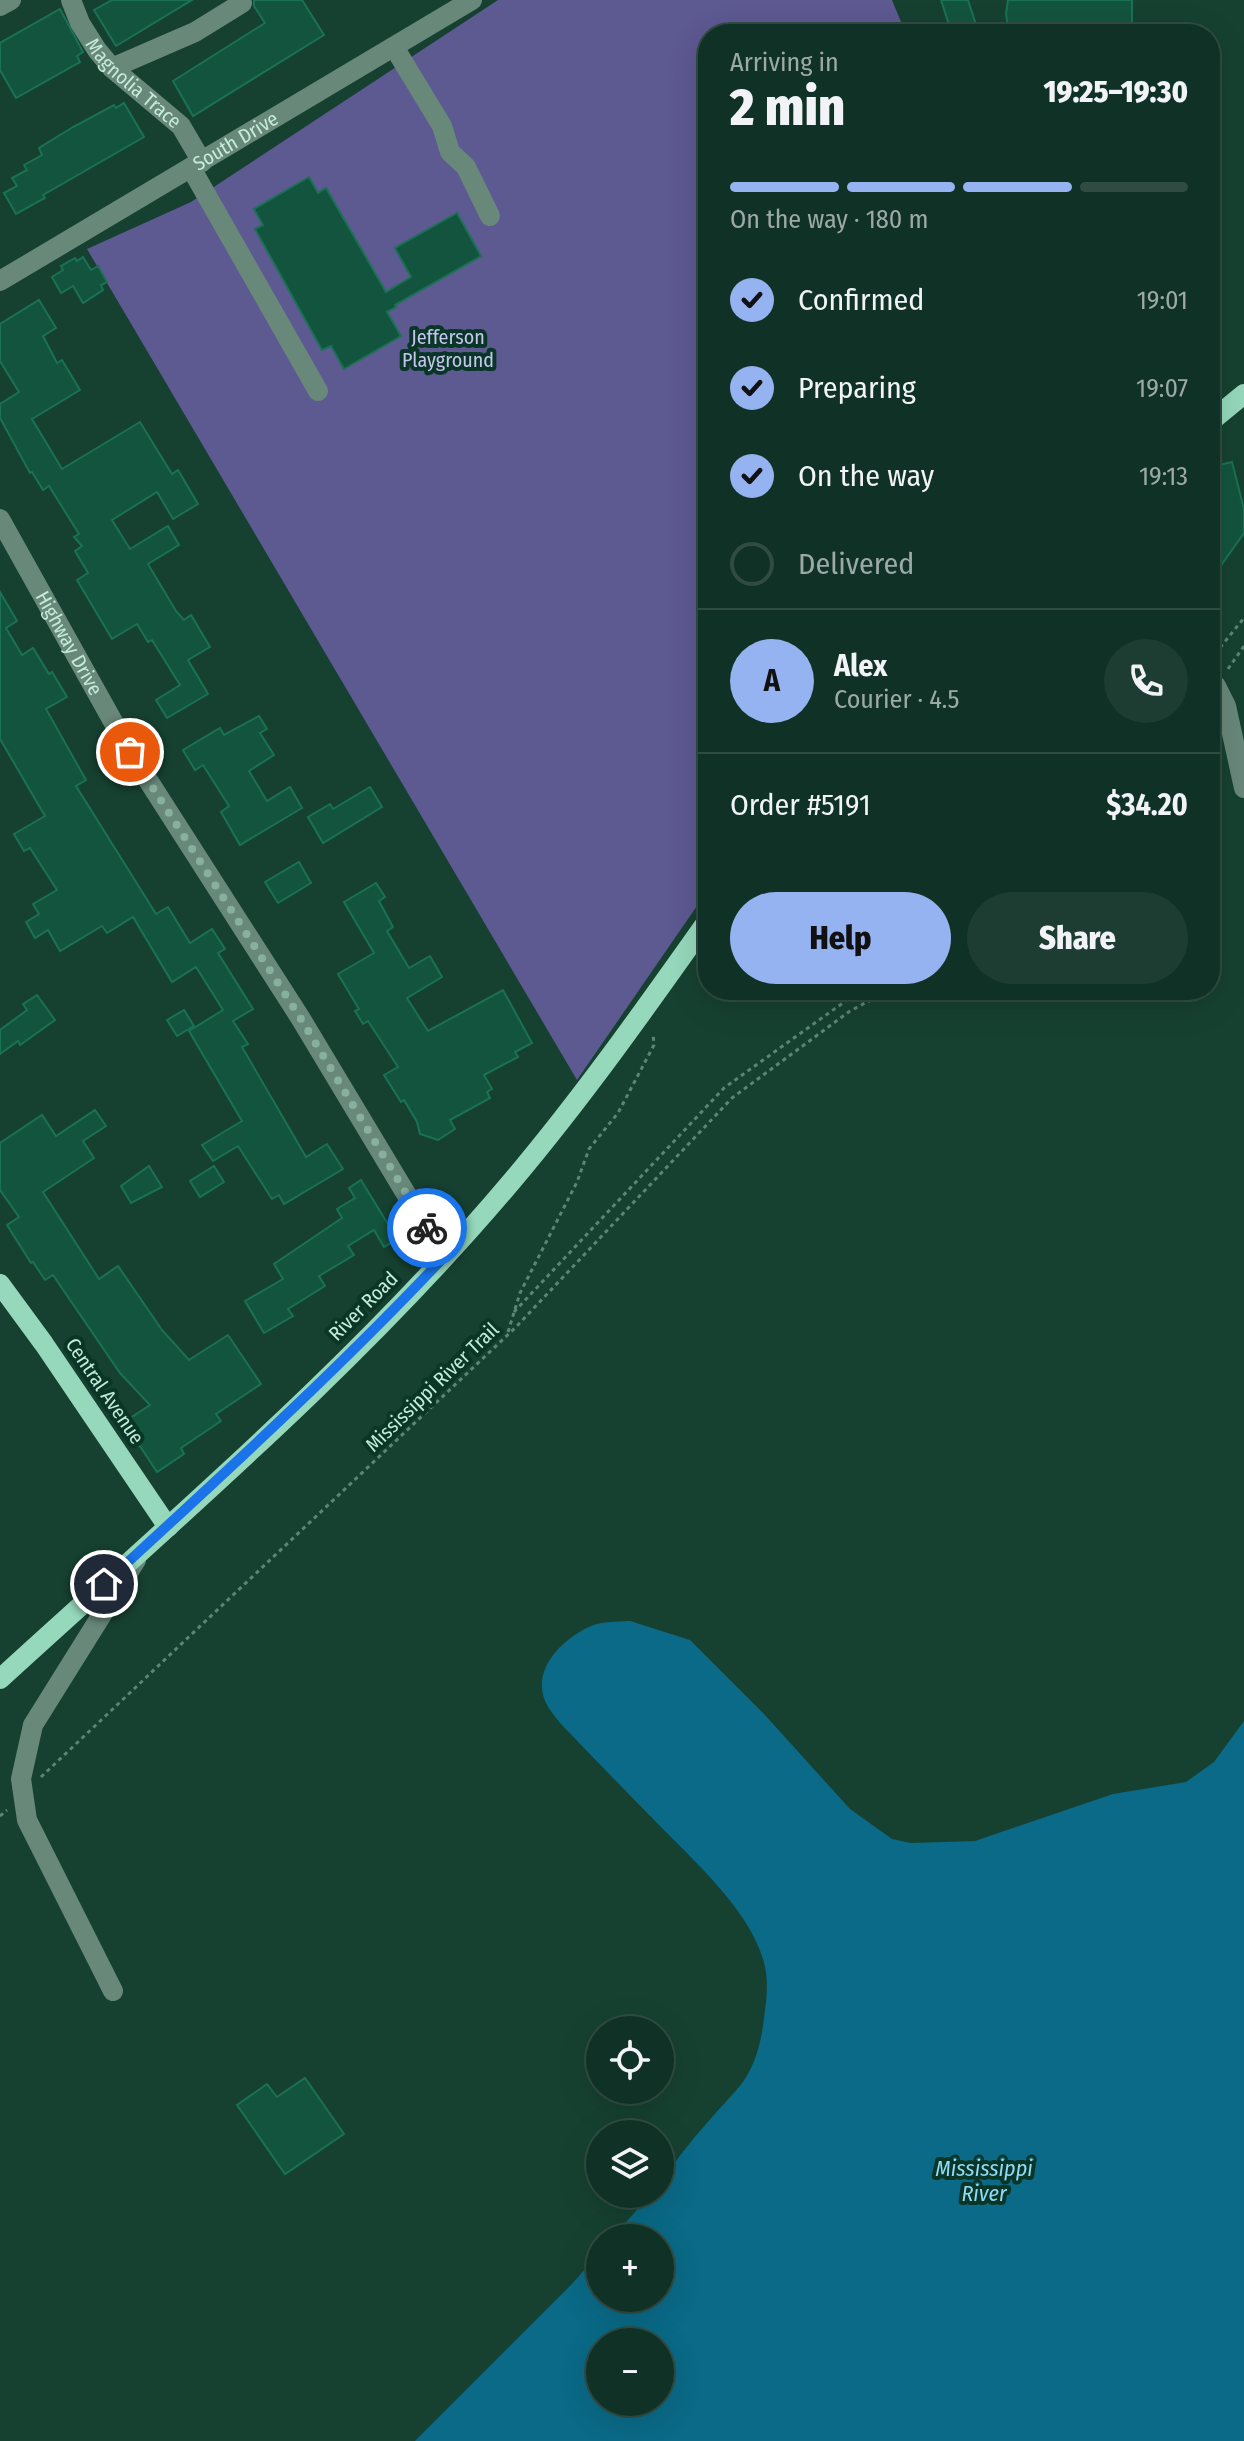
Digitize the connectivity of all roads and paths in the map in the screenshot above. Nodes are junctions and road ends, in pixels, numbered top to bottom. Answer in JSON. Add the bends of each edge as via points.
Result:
{"nodes":[{"id":1,"x":11,"y":0,"type":"edge"},
{"id":2,"x":71,"y":0,"type":"edge"},
{"id":3,"x":472,"y":0,"type":"edge"},
{"id":4,"x":242,"y":3,"type":"dead end"},
{"id":5,"x":0,"y":6,"type":"edge"},
{"id":6,"x":394,"y":47,"type":"junction"},
{"id":7,"x":112,"y":68,"type":"junction"},
{"id":8,"x":197,"y":165,"type":"junction"},
{"id":9,"x":490,"y":216,"type":"dead end"},
{"id":10,"x":0,"y":281,"type":"edge"},
{"id":11,"x":318,"y":391,"type":"dead end"},
{"id":12,"x":1244,"y":394,"type":"edge"},
{"id":13,"x":1220,"y":414,"type":"edge"},
{"id":14,"x":0,"y":519,"type":"edge"},
{"id":15,"x":1244,"y":618,"type":"edge"},
{"id":16,"x":1220,"y":648,"type":"edge"},
{"id":17,"x":1220,"y":694,"type":"edge"},
{"id":18,"x":1244,"y":788,"type":"edge"},
{"id":19,"x":698,"y":934,"type":"edge"},
{"id":20,"x":651,"y":1000,"type":"junction"},
{"id":21,"x":847,"y":1000,"type":"edge"},
{"id":22,"x":871,"y":1000,"type":"edge"},
{"id":23,"x":444,"y":1257,"type":"junction"},
{"id":24,"x":0,"y":1284,"type":"edge"},
{"id":25,"x":514,"y":1312,"type":"junction"},
{"id":26,"x":506,"y":1335,"type":"junction"},
{"id":27,"x":168,"y":1527,"type":"junction"},
{"id":28,"x":145,"y":1546,"type":"junction"},
{"id":29,"x":0,"y":1679,"type":"edge"},
{"id":30,"x":23,"y":1795,"type":"junction"},
{"id":31,"x":0,"y":1816,"type":"edge"},
{"id":32,"x":113,"y":1991,"type":"dead end"}],
"edges":[{"from":1,"to":5,"type":"street"},
{"from":2,"to":7,"type":"street","name":"Magnolia Trace","via":[[80,23]]},
{"from":3,"to":6,"type":"street","name":"South Drive"},
{"from":4,"to":7,"type":"street","via":[[195,32]]},
{"from":6,"to":8,"type":"street","name":"South Drive"},
{"from":6,"to":9,"type":"street"},
{"from":7,"to":8,"type":"street","name":"Magnolia Trace","via":[[181,126]]},
{"from":8,"to":10,"type":"street","name":"South Drive"},
{"from":8,"to":11,"type":"street","name":"Magnolia Trace"},
{"from":12,"to":13,"type":"main road"},
{"from":14,"to":23,"type":"street","name":"Highway Drive","via":[[130,752],[301,1019]]},
{"from":15,"to":16,"type":"path"},
{"from":17,"to":18,"type":"street"},
{"from":19,"to":20,"type":"main road","name":"River Road"},
{"from":20,"to":23,"type":"main road","name":"River Road","via":[[598,1075]]},
{"from":20,"to":25,"type":"path","via":[[654,1045],[618,1113],[589,1149]]},
{"from":21,"to":25,"type":"path","via":[[724,1088]]},
{"from":22,"to":26,"type":"path","name":"Mississippi River Trail","via":[[732,1098]]},
{"from":23,"to":27,"type":"main road","name":"River Road","via":[[379,1327]]},
{"from":24,"to":27,"type":"main road","name":"Central Avenue"},
{"from":25,"to":26,"type":"path"},
{"from":26,"to":30,"type":"path","name":"Mississippi River Trail"},
{"from":27,"to":28,"type":"main road","name":"River Road"},
{"from":28,"to":29,"type":"main road","name":"River Road"},
{"from":28,"to":30,"type":"street","via":[[33,1725],[21,1779]]},
{"from":30,"to":31,"type":"path","name":"Mississippi River Trail"},
{"from":30,"to":32,"type":"street","via":[[27,1820]]}]}
